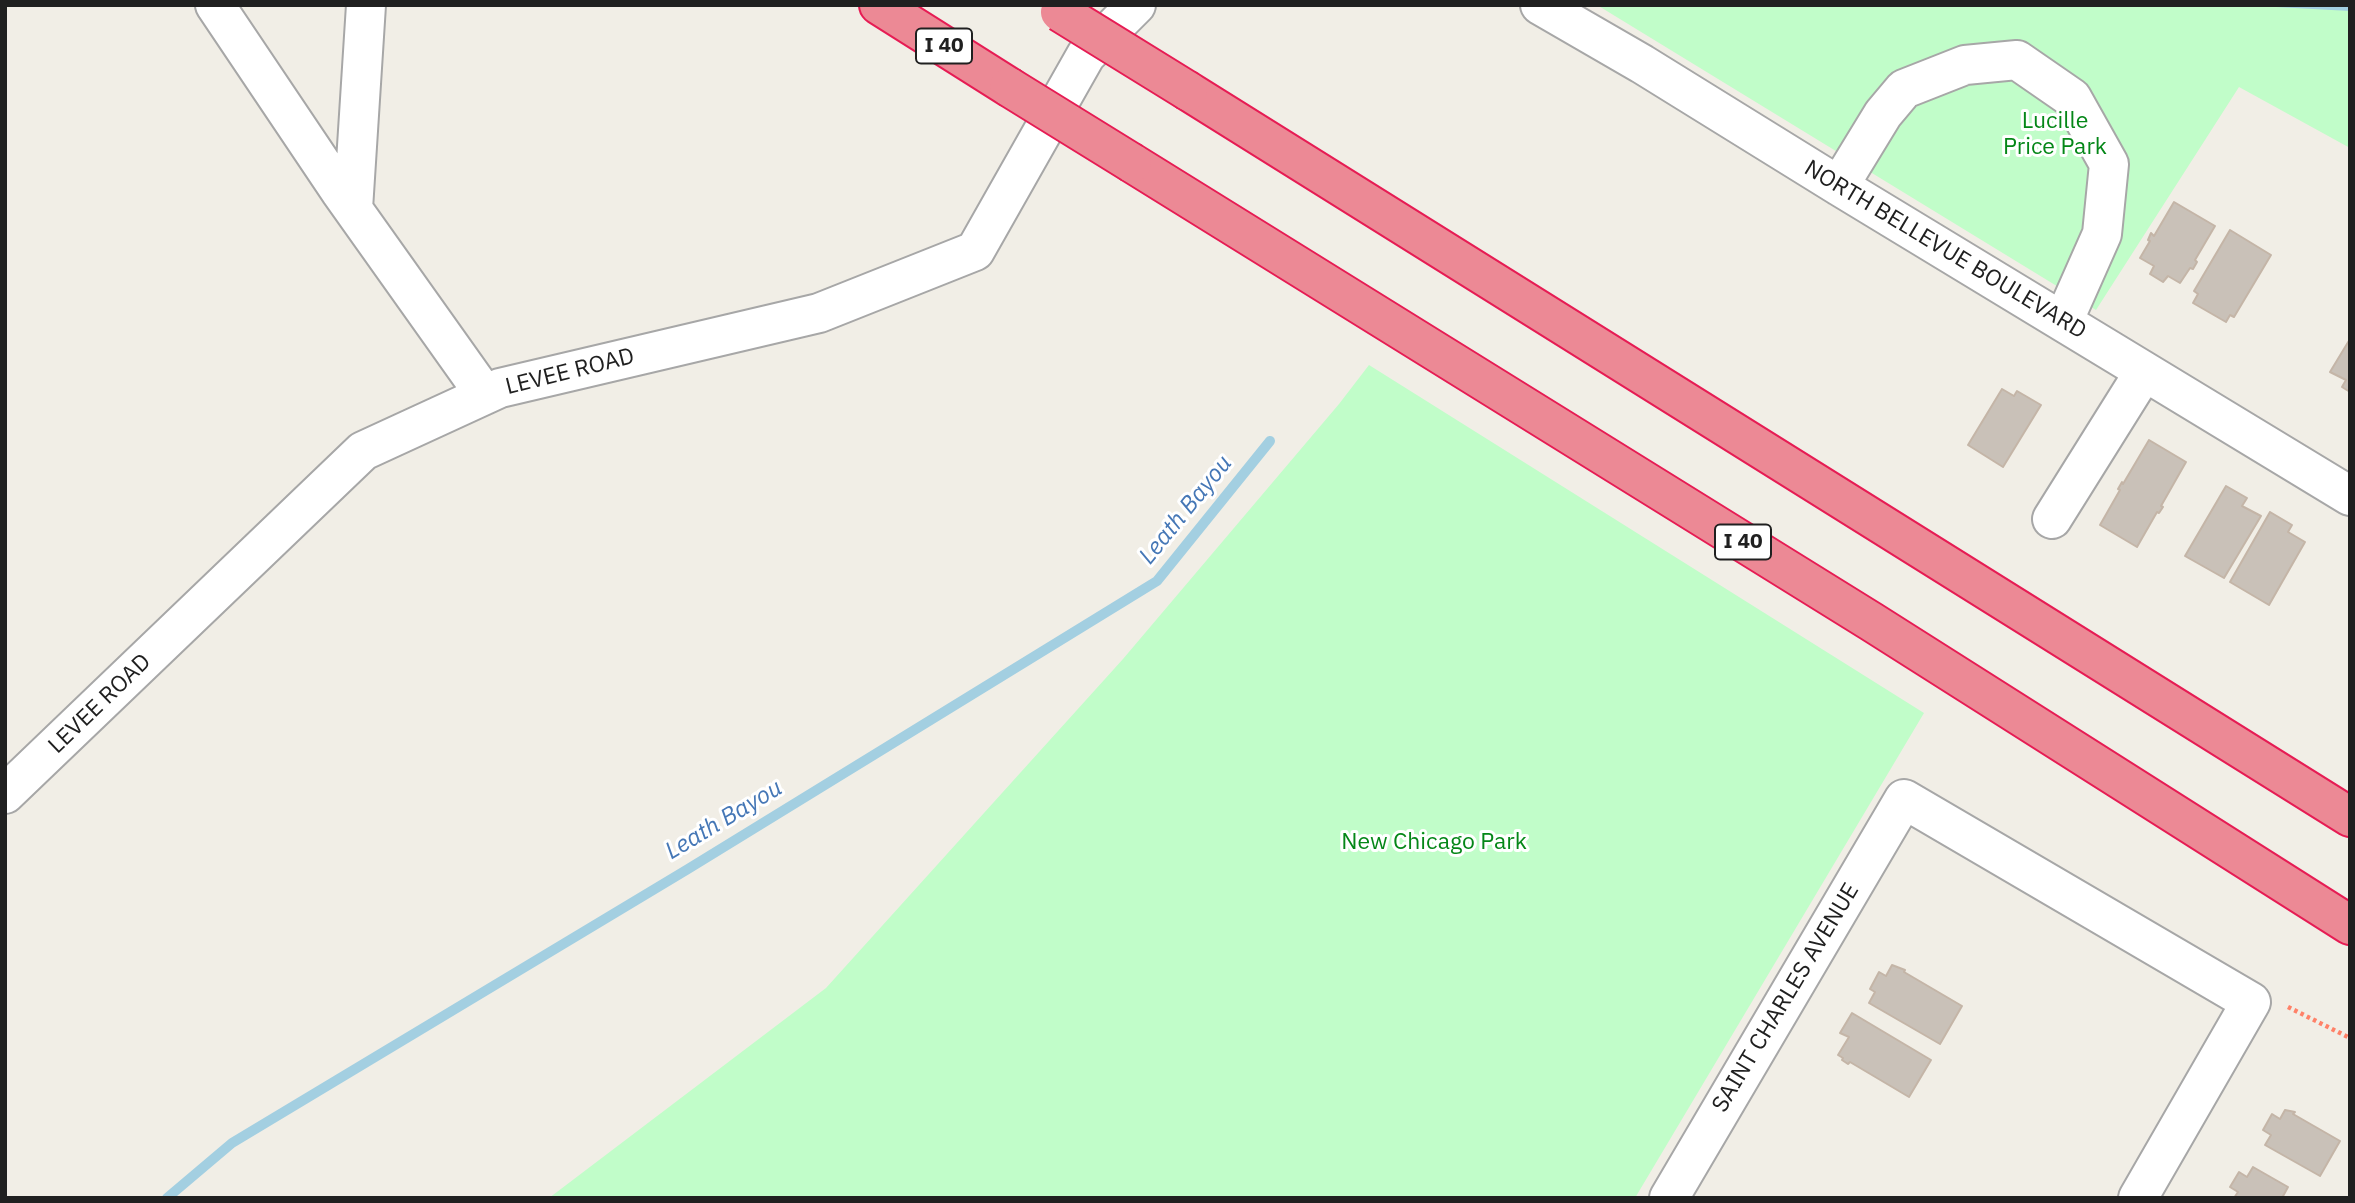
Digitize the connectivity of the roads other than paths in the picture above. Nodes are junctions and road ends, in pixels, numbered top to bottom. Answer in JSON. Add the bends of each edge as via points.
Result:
{"nodes":[{"id":1,"x":215,"y":5,"type":"edge"},
{"id":2,"x":366,"y":5,"type":"edge"},
{"id":3,"x":880,"y":5,"type":"edge"},
{"id":4,"x":1136,"y":5,"type":"edge"},
{"id":5,"x":1540,"y":5,"type":"edge"},
{"id":6,"x":1055,"y":9,"type":"edge"},
{"id":7,"x":1839,"y":186,"type":"junction"},
{"id":8,"x":353,"y":209,"type":"junction"},
{"id":9,"x":2063,"y":322,"type":"junction"},
{"id":10,"x":2144,"y":372,"type":"junction"},
{"id":11,"x":485,"y":395,"type":"junction"},
{"id":12,"x":2350,"y":496,"type":"edge"},
{"id":13,"x":2052,"y":519,"type":"dead end"},
{"id":14,"x":5,"y":794,"type":"edge"},
{"id":15,"x":2350,"y":817,"type":"edge"},
{"id":16,"x":2350,"y":925,"type":"edge"},
{"id":17,"x":1669,"y":1198,"type":"edge"},
{"id":18,"x":2138,"y":1198,"type":"edge"}],
"edges":[{"from":1,"to":8,"type":"street"},
{"from":2,"to":8,"type":"street"},
{"from":3,"to":16,"type":"highway","number":"I 40","bridge":true},
{"from":4,"to":11,"type":"street","name":"LEVEE ROAD","via":[[1086,55],[975,251],[820,313]]},
{"from":5,"to":7,"type":"street","name":"NORTH BELLEVUE BOULEVARD"},
{"from":6,"to":15,"type":"highway","bridge":true},
{"from":7,"to":9,"type":"street","name":"NORTH BELLEVUE BOULEVARD"},
{"from":7,"to":9,"type":"street","via":[[1883,114],[1904,89],[1965,65],[2017,60],[2072,98],[2109,164],[2102,234]]},
{"from":8,"to":11,"type":"street"},
{"from":9,"to":10,"type":"street","name":"NORTH BELLEVUE BOULEVARD"},
{"from":10,"to":12,"type":"street","name":"NORTH BELLEVUE BOULEVARD"},
{"from":10,"to":13,"type":"street"},
{"from":11,"to":14,"type":"street","name":"LEVEE ROAD","via":[[363,451]]},
{"from":17,"to":18,"type":"street","name":"SAINT CHARLES AVENUE","via":[[1904,799],[2251,1002]]}]}
